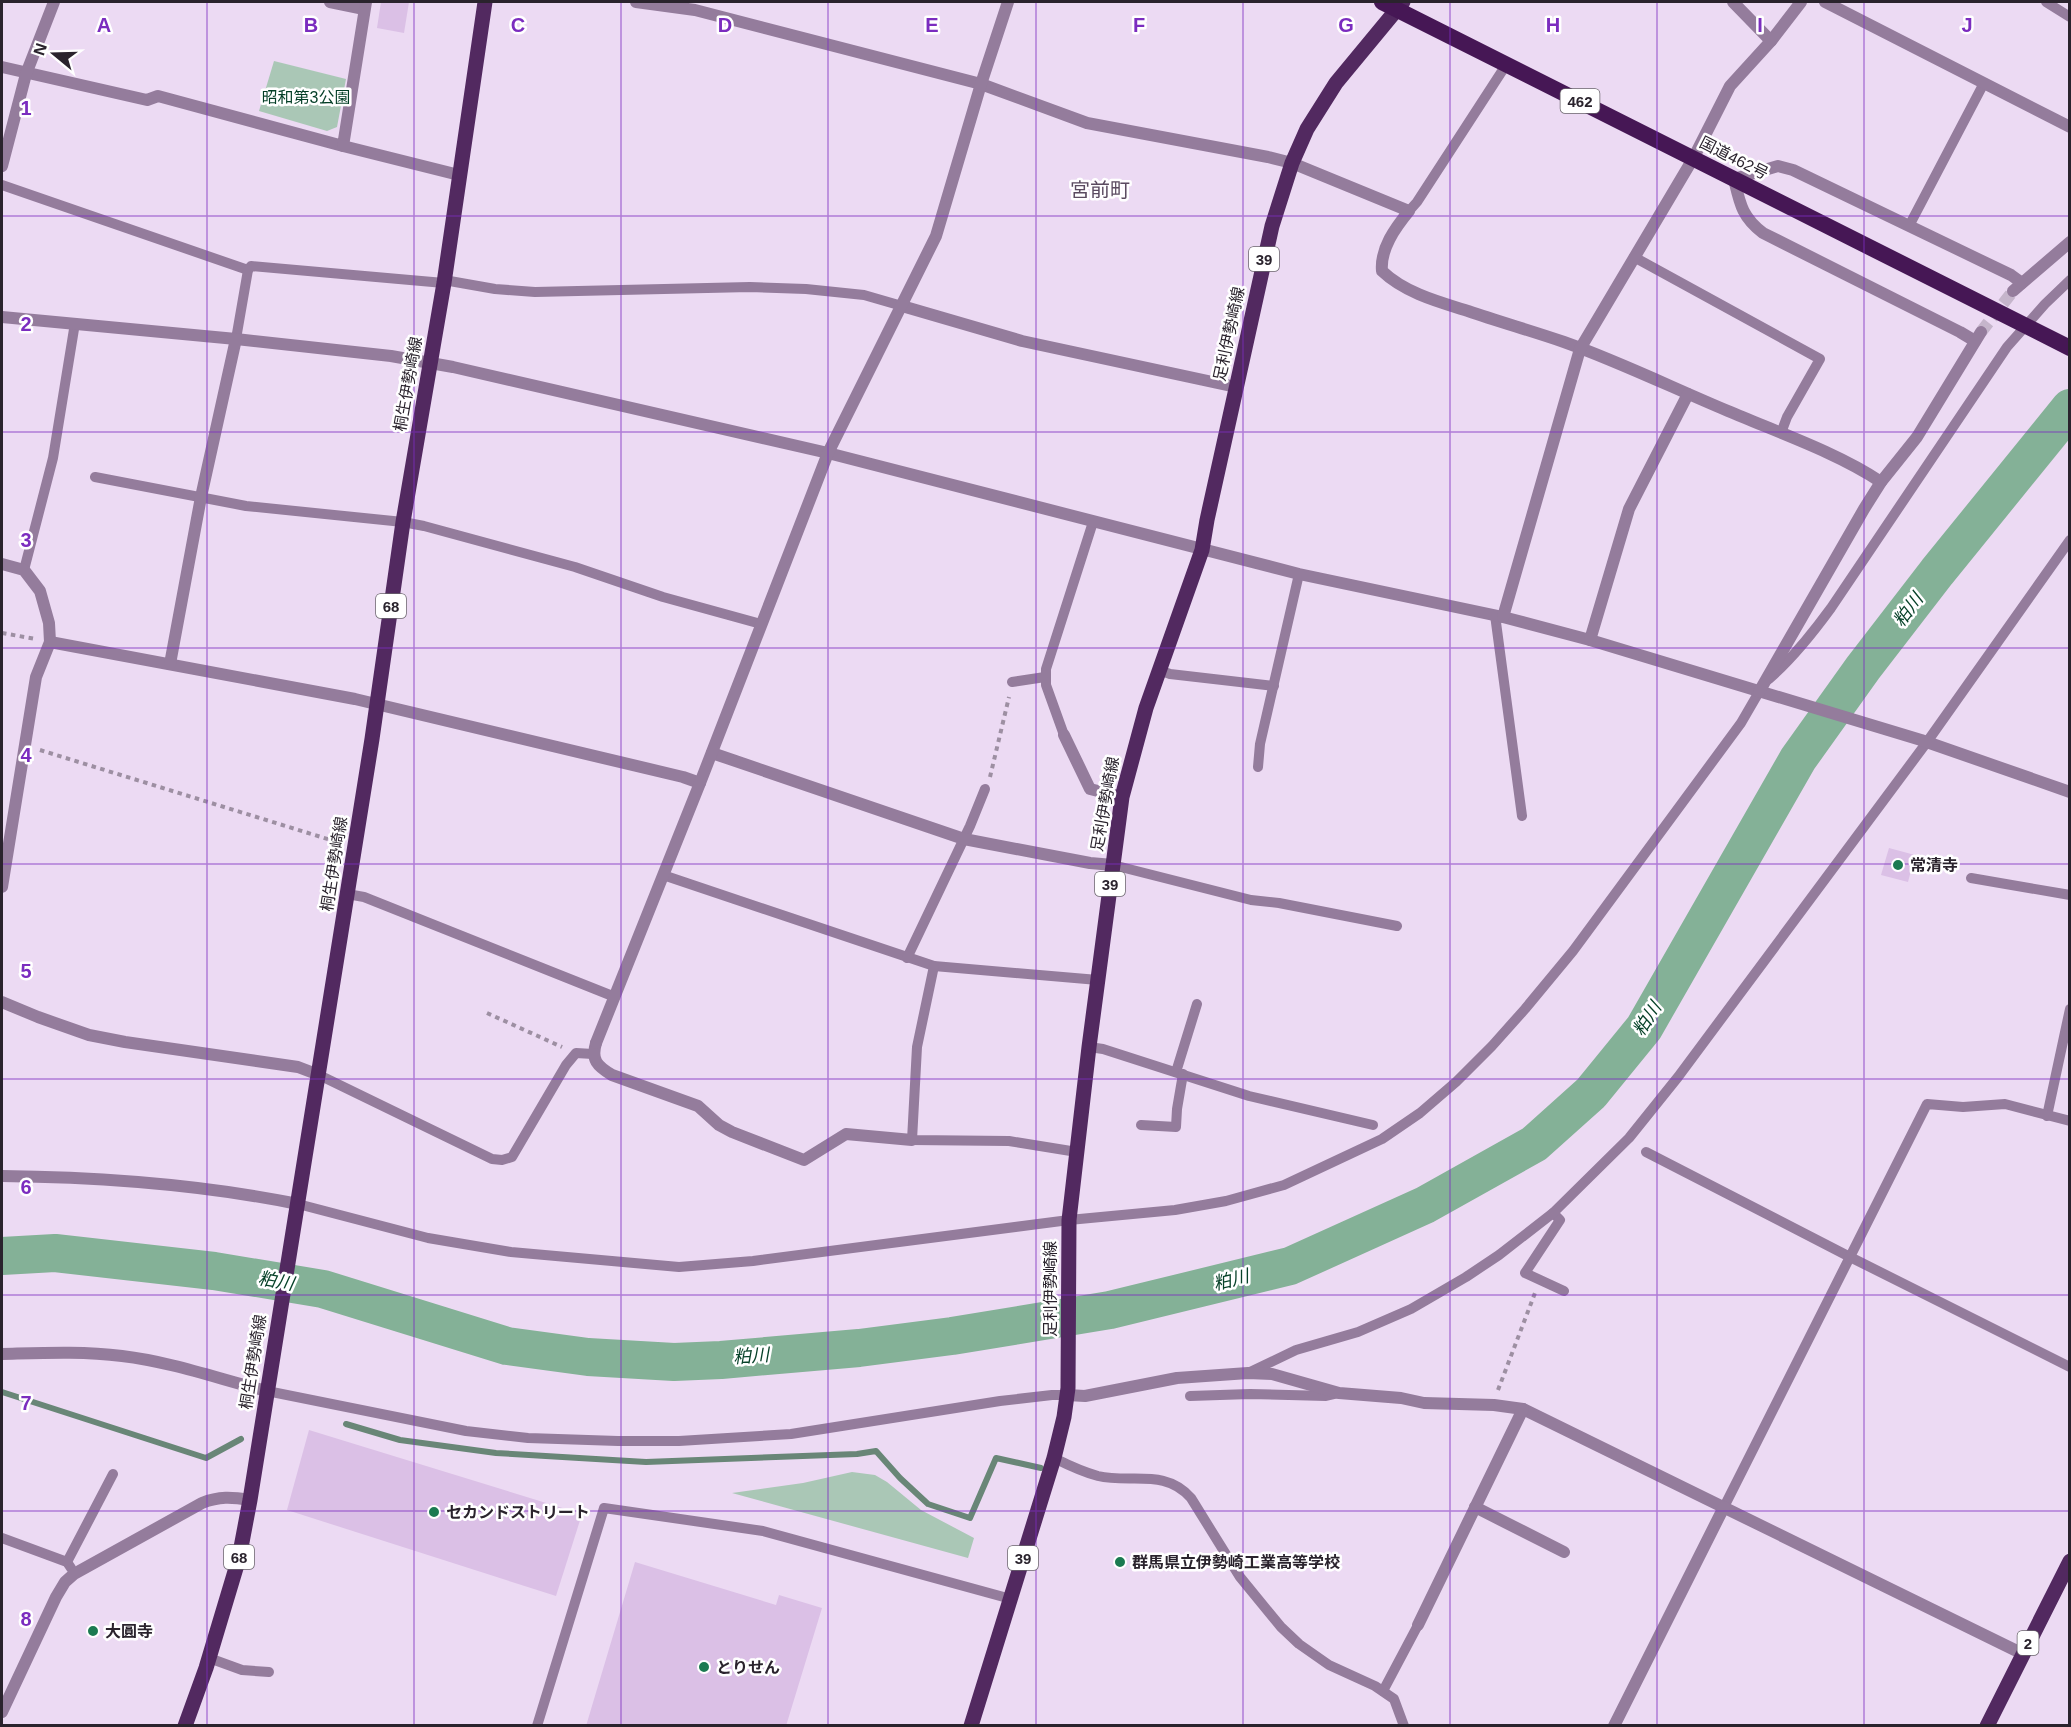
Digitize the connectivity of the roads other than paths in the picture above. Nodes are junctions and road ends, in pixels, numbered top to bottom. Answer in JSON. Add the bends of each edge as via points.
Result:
{"nodes":[{"id":1,"x":54,"y":2,"type":"edge"},
{"id":2,"x":330,"y":2,"type":"edge"},
{"id":3,"x":485,"y":2,"type":"edge"},
{"id":4,"x":636,"y":2,"type":"edge"},
{"id":5,"x":1008,"y":2,"type":"edge"},
{"id":6,"x":1733,"y":2,"type":"edge"},
{"id":7,"x":1801,"y":2,"type":"edge"},
{"id":8,"x":1825,"y":2,"type":"edge"},
{"id":9,"x":2046,"y":2,"type":"edge"},
{"id":10,"x":1394,"y":4,"type":"edge"},
{"id":11,"x":365,"y":5,"type":"edge"},
{"id":12,"x":695,"y":6,"type":"edge"},
{"id":13,"x":2070,"y":17,"type":"edge"},
{"id":14,"x":1771,"y":41,"type":"junction"},
{"id":15,"x":1506,"y":65,"type":"junction"},
{"id":16,"x":2,"y":67,"type":"edge"},
{"id":17,"x":26,"y":74,"type":"junction"},
{"id":18,"x":1984,"y":83,"type":"junction"},
{"id":19,"x":981,"y":84,"type":"junction"},
{"id":20,"x":2070,"y":127,"type":"edge"},
{"id":21,"x":343,"y":146,"type":"junction"},
{"id":22,"x":1694,"y":157,"type":"junction"},
{"id":23,"x":1292,"y":163,"type":"junction"},
{"id":24,"x":2,"y":166,"type":"edge"},
{"id":25,"x":459,"y":175,"type":"junction"},
{"id":26,"x":1734,"y":179,"type":"junction"},
{"id":27,"x":2,"y":185,"type":"edge"},
{"id":28,"x":1409,"y":211,"type":"junction"},
{"id":29,"x":1909,"y":226,"type":"junction"},
{"id":30,"x":2070,"y":242,"type":"edge"},
{"id":31,"x":1634,"y":258,"type":"junction"},
{"id":32,"x":248,"y":270,"type":"junction"},
{"id":33,"x":2070,"y":280,"type":"edge"},
{"id":34,"x":444,"y":281,"type":"junction"},
{"id":35,"x":902,"y":306,"type":"junction"},
{"id":36,"x":2,"y":316,"type":"edge"},
{"id":37,"x":75,"y":323,"type":"junction"},
{"id":38,"x":2030,"y":328,"type":"junction"},
{"id":39,"x":236,"y":339,"type":"junction"},
{"id":40,"x":2070,"y":348,"type":"edge"},
{"id":41,"x":1580,"y":349,"type":"junction"},
{"id":42,"x":430,"y":363,"type":"junction"},
{"id":43,"x":1236,"y":387,"type":"junction"},
{"id":44,"x":1688,"y":394,"type":"junction"},
{"id":45,"x":1781,"y":433,"type":"junction"},
{"id":46,"x":828,"y":453,"type":"junction"},
{"id":47,"x":95,"y":477,"type":"dead end"},
{"id":48,"x":1881,"y":482,"type":"junction"},
{"id":49,"x":201,"y":497,"type":"junction"},
{"id":50,"x":403,"y":522,"type":"junction"},
{"id":51,"x":1093,"y":522,"type":"junction"},
{"id":52,"x":2070,"y":540,"type":"edge"},
{"id":53,"x":1202,"y":550,"type":"junction"},
{"id":54,"x":2,"y":564,"type":"edge"},
{"id":55,"x":24,"y":570,"type":"junction"},
{"id":56,"x":1299,"y":574,"type":"junction"},
{"id":57,"x":1499,"y":616,"type":"junction"},
{"id":58,"x":761,"y":624,"type":"junction"},
{"id":59,"x":1590,"y":639,"type":"junction"},
{"id":60,"x":50,"y":642,"type":"junction"},
{"id":61,"x":170,"y":664,"type":"junction"},
{"id":62,"x":1159,"y":670,"type":"junction"},
{"id":63,"x":1045,"y":677,"type":"junction"},
{"id":64,"x":1012,"y":682,"type":"road end"},
{"id":65,"x":1274,"y":686,"type":"junction"},
{"id":66,"x":1764,"y":690,"type":"junction"},
{"id":67,"x":376,"y":705,"type":"junction"},
{"id":68,"x":1065,"y":735,"type":"joint"},
{"id":69,"x":1924,"y":741,"type":"junction"},
{"id":70,"x":712,"y":753,"type":"junction"},
{"id":71,"x":1258,"y":766,"type":"dead end"},
{"id":72,"x":700,"y":783,"type":"junction"},
{"id":73,"x":985,"y":789,"type":"road end"},
{"id":74,"x":2070,"y":792,"type":"edge"},
{"id":75,"x":1122,"y":797,"type":"junction"},
{"id":76,"x":1522,"y":816,"type":"dead end"},
{"id":77,"x":964,"y":839,"type":"junction"},
{"id":78,"x":1113,"y":865,"type":"junction"},
{"id":79,"x":663,"y":875,"type":"junction"},
{"id":80,"x":1971,"y":878,"type":"dead end"},
{"id":81,"x":2,"y":886,"type":"edge"},
{"id":82,"x":347,"y":894,"type":"junction"},
{"id":83,"x":2070,"y":895,"type":"edge"},
{"id":84,"x":1397,"y":926,"type":"dead end"},
{"id":85,"x":907,"y":958,"type":"junction"},
{"id":86,"x":934,"y":966,"type":"junction"},
{"id":87,"x":1098,"y":980,"type":"junction"},
{"id":88,"x":615,"y":997,"type":"junction"},
{"id":89,"x":2,"y":1002,"type":"edge"},
{"id":90,"x":1197,"y":1004,"type":"dead end"},
{"id":91,"x":2070,"y":1009,"type":"edge"},
{"id":92,"x":1089,"y":1047,"type":"junction"},
{"id":93,"x":595,"y":1049,"type":"junction"},
{"id":94,"x":1179,"y":1073,"type":"junction"},
{"id":95,"x":319,"y":1075,"type":"junction"},
{"id":96,"x":2047,"y":1116,"type":"junction"},
{"id":97,"x":2070,"y":1121,"type":"edge"},
{"id":98,"x":1141,"y":1125,"type":"dead end"},
{"id":99,"x":1373,"y":1125,"type":"dead end"},
{"id":100,"x":912,"y":1140,"type":"junction"},
{"id":101,"x":1077,"y":1152,"type":"junction"},
{"id":102,"x":1646,"y":1152,"type":"dead end"},
{"id":103,"x":2,"y":1176,"type":"edge"},
{"id":104,"x":297,"y":1207,"type":"junction"},
{"id":105,"x":1553,"y":1213,"type":"junction"},
{"id":106,"x":1069,"y":1224,"type":"junction"},
{"id":107,"x":1850,"y":1257,"type":"junction"},
{"id":108,"x":1564,"y":1291,"type":"dead end"},
{"id":109,"x":2,"y":1354,"type":"edge"},
{"id":110,"x":2070,"y":1367,"type":"edge"},
{"id":111,"x":1248,"y":1373,"type":"junction"},
{"id":112,"x":267,"y":1386,"type":"junction"},
{"id":113,"x":1067,"y":1391,"type":"junction"},
{"id":114,"x":1339,"y":1393,"type":"junction"},
{"id":115,"x":1190,"y":1396,"type":"dead end"},
{"id":116,"x":1522,"y":1409,"type":"junction"},
{"id":117,"x":1054,"y":1458,"type":"junction"},
{"id":118,"x":113,"y":1474,"type":"dead end"},
{"id":119,"x":249,"y":1500,"type":"junction"},
{"id":120,"x":1475,"y":1507,"type":"junction"},
{"id":121,"x":1724,"y":1507,"type":"junction"},
{"id":122,"x":2,"y":1538,"type":"edge"},
{"id":123,"x":1564,"y":1552,"type":"dead end"},
{"id":124,"x":2070,"y":1561,"type":"edge"},
{"id":125,"x":67,"y":1562,"type":"junction"},
{"id":126,"x":74,"y":1574,"type":"junction"},
{"id":127,"x":1011,"y":1599,"type":"junction"},
{"id":128,"x":1418,"y":1625,"type":"joint"},
{"id":129,"x":2023,"y":1654,"type":"junction"},
{"id":130,"x":209,"y":1658,"type":"junction"},
{"id":131,"x":270,"y":1672,"type":"dead end"},
{"id":132,"x":1383,"y":1691,"type":"junction"},
{"id":133,"x":2,"y":1712,"type":"edge"},
{"id":134,"x":185,"y":1725,"type":"edge"},
{"id":135,"x":537,"y":1725,"type":"edge"},
{"id":136,"x":971,"y":1725,"type":"edge"},
{"id":137,"x":1404,"y":1725,"type":"edge"},
{"id":138,"x":1614,"y":1725,"type":"edge"},
{"id":139,"x":1987,"y":1725,"type":"edge"}],
"edges":[{"from":1,"to":17,"type":"street"},
{"from":2,"to":11,"type":"street"},
{"from":3,"to":25,"type":"main road","name":"桐生伊勢崎線","number":"68"},
{"from":4,"to":12,"type":"street"},
{"from":5,"to":19,"type":"street"},
{"from":6,"to":14,"type":"street"},
{"from":7,"to":14,"type":"street"},
{"from":8,"to":18,"type":"street"},
{"from":9,"to":13,"type":"lane"},
{"from":10,"to":15,"type":"highway","name":"国道462号","number":"462"},
{"from":10,"to":23,"type":"main road","name":"足利伊勢崎線","number":"39","via":[[1326,98]]},
{"from":11,"to":21,"type":"street"},
{"from":12,"to":19,"type":"street"},
{"from":14,"to":22,"type":"street","via":[[1730,86]]},
{"from":15,"to":22,"type":"highway","name":"国道462号","number":"462"},
{"from":15,"to":28,"type":"lane"},
{"from":16,"to":17,"type":"street"},
{"from":17,"to":21,"type":"street","via":[[147,100],[158,96]]},
{"from":17,"to":24,"type":"street"},
{"from":18,"to":20,"type":"street"},
{"from":18,"to":29,"type":"lane"},
{"from":19,"to":23,"type":"street","via":[[1087,123]]},
{"from":19,"to":35,"type":"street","via":[[936,236]]},
{"from":21,"to":25,"type":"street"},
{"from":22,"to":26,"type":"highway","name":"国道462号","number":"462"},
{"from":22,"to":31,"type":"street"},
{"from":23,"to":28,"type":"street"},
{"from":23,"to":43,"type":"main road","name":"足利伊勢崎線","number":"39","via":[[1272,226]]},
{"from":25,"to":34,"type":"main road","name":"桐生伊勢崎線","number":"68"},
{"from":26,"to":29,"type":"street","via":[[1778,166],[1793,170]]},
{"from":26,"to":38,"type":"highway","name":"国道462号","number":"462"},
{"from":26,"to":48,"type":"street","via":[[1742,210],[1763,233],[1960,332],[1978,337],[1917,436]]},
{"from":27,"to":32,"type":"lane"},
{"from":28,"to":41,"type":"street","via":[[1397,226],[1381,262],[1382,271],[1390,279],[1443,303]]},
{"from":29,"to":30,"type":"street","via":[[2011,275],[2017,287]]},
{"from":31,"to":41,"type":"street"},
{"from":31,"to":45,"type":"lane","via":[[1820,359]]},
{"from":32,"to":34,"type":"lane","via":[[251,266]]},
{"from":32,"to":39,"type":"lane"},
{"from":33,"to":38,"type":"lane"},
{"from":34,"to":35,"type":"lane","via":[[535,292],[806,289],[864,295]]},
{"from":34,"to":42,"type":"main road","name":"桐生伊勢崎線","number":"68"},
{"from":35,"to":43,"type":"street","via":[[1022,341]]},
{"from":35,"to":46,"type":"street"},
{"from":36,"to":37,"type":"street"},
{"from":37,"to":39,"type":"street"},
{"from":37,"to":55,"type":"lane","via":[[53,458]]},
{"from":38,"to":40,"type":"highway","name":"国道462号","number":"462"},
{"from":38,"to":66,"type":"lane","via":[[2007,347],[1831,608]]},
{"from":39,"to":42,"type":"street"},
{"from":39,"to":49,"type":"street"},
{"from":41,"to":44,"type":"street"},
{"from":41,"to":57,"type":"street"},
{"from":42,"to":46,"type":"street"},
{"from":42,"to":50,"type":"main road","name":"桐生伊勢崎線","number":"68"},
{"from":43,"to":53,"type":"main road","name":"足利伊勢崎線","number":"39"},
{"from":44,"to":45,"type":"street"},
{"from":44,"to":59,"type":"street","via":[[1629,509]]},
{"from":45,"to":48,"type":"street","via":[[1864,470]]},
{"from":46,"to":51,"type":"street"},
{"from":46,"to":58,"type":"street"},
{"from":47,"to":49,"type":"lane"},
{"from":48,"to":66,"type":"street"},
{"from":49,"to":50,"type":"lane","via":[[246,506]]},
{"from":49,"to":61,"type":"street"},
{"from":50,"to":58,"type":"lane","via":[[575,567]]},
{"from":50,"to":67,"type":"main road","name":"桐生伊勢崎線","number":"68"},
{"from":51,"to":53,"type":"street"},
{"from":51,"to":63,"type":"lane"},
{"from":52,"to":69,"type":"lane"},
{"from":53,"to":56,"type":"street"},
{"from":53,"to":62,"type":"main road","name":"足利伊勢崎線","number":"39"},
{"from":54,"to":55,"type":"street"},
{"from":55,"to":60,"type":"street","via":[[40,591]]},
{"from":56,"to":57,"type":"street"},
{"from":56,"to":65,"type":"lane"},
{"from":57,"to":59,"type":"street"},
{"from":57,"to":76,"type":"lane"},
{"from":58,"to":70,"type":"street"},
{"from":59,"to":66,"type":"street"},
{"from":60,"to":61,"type":"street"},
{"from":60,"to":81,"type":"street","via":[[36,676]]},
{"from":61,"to":67,"type":"street"},
{"from":62,"to":65,"type":"lane"},
{"from":62,"to":75,"type":"main road","name":"足利伊勢崎線","number":"39"},
{"from":63,"to":64,"type":"lane"},
{"from":63,"to":68,"type":"lane"},
{"from":65,"to":71,"type":"lane"},
{"from":66,"to":69,"type":"street"},
{"from":66,"to":106,"type":"lane","via":[[1573,951],[1512,1024],[1420,1113],[1382,1139],[1284,1185],[1226,1201]]},
{"from":67,"to":72,"type":"street"},
{"from":67,"to":82,"type":"main road","name":"桐生伊勢崎線","number":"68"},
{"from":68,"to":75,"type":"street","via":[[1090,789]]},
{"from":69,"to":74,"type":"street"},
{"from":69,"to":105,"type":"lane","via":[[1678,1077],[1629,1138]]},
{"from":70,"to":72,"type":"street"},
{"from":70,"to":77,"type":"street"},
{"from":72,"to":79,"type":"street"},
{"from":73,"to":77,"type":"lane"},
{"from":75,"to":78,"type":"main road","name":"足利伊勢崎線","number":"39"},
{"from":77,"to":78,"type":"street"},
{"from":77,"to":85,"type":"lane"},
{"from":78,"to":84,"type":"lane","via":[[1251,900]]},
{"from":78,"to":87,"type":"main road","name":"足利伊勢崎線","number":"39"},
{"from":79,"to":85,"type":"lane"},
{"from":79,"to":88,"type":"street"},
{"from":80,"to":83,"type":"lane"},
{"from":82,"to":88,"type":"lane","via":[[364,897]]},
{"from":82,"to":95,"type":"main road","name":"桐生伊勢崎線","number":"68"},
{"from":85,"to":86,"type":"lane"},
{"from":86,"to":87,"type":"lane"},
{"from":86,"to":100,"type":"lane","via":[[917,1047]]},
{"from":87,"to":92,"type":"main road","name":"足利伊勢崎線","number":"39"},
{"from":88,"to":93,"type":"street"},
{"from":89,"to":95,"type":"street","via":[[89,1035],[298,1067]]},
{"from":90,"to":94,"type":"lane"},
{"from":91,"to":96,"type":"lane"},
{"from":92,"to":94,"type":"lane"},
{"from":92,"to":101,"type":"main road","name":"足利伊勢崎線","number":"39"},
{"from":93,"to":95,"type":"lane","via":[[576,1053],[512,1156],[502,1160],[492,1159]]},
{"from":93,"to":100,"type":"street","via":[[602,1069],[612,1075],[698,1106],[732,1132],[804,1160],[846,1134]]},
{"from":94,"to":98,"type":"lane","via":[[1176,1126]]},
{"from":94,"to":99,"type":"lane","via":[[1249,1096]]},
{"from":95,"to":104,"type":"main road","name":"桐生伊勢崎線","number":"68"},
{"from":96,"to":97,"type":"lane"},
{"from":96,"to":107,"type":"lane","via":[[2006,1104],[1927,1104]]},
{"from":100,"to":101,"type":"lane","via":[[1010,1141]]},
{"from":101,"to":106,"type":"main road","name":"足利伊勢崎線","number":"39"},
{"from":102,"to":107,"type":"lane"},
{"from":103,"to":104,"type":"street","via":[[178,1187],[262,1197]]},
{"from":104,"to":106,"type":"lane","via":[[511,1252],[679,1267],[753,1262]]},
{"from":104,"to":112,"type":"main road","name":"桐生伊勢崎線","number":"68"},
{"from":105,"to":108,"type":"lane","via":[[1560,1220],[1525,1273]]},
{"from":105,"to":111,"type":"lane","via":[[1499,1255],[1411,1308],[1358,1332],[1296,1350]]},
{"from":106,"to":113,"type":"main road","name":"足利伊勢崎線","number":"39"},
{"from":107,"to":110,"type":"lane"},
{"from":107,"to":121,"type":"lane"},
{"from":109,"to":112,"type":"street","via":[[124,1356]]},
{"from":111,"to":113,"type":"street","via":[[1177,1378],[1085,1396]]},
{"from":111,"to":114,"type":"street","via":[[1272,1374]]},
{"from":112,"to":113,"type":"lane","via":[[465,1431],[618,1442],[791,1434]]},
{"from":112,"to":119,"type":"main road","name":"桐生伊勢崎線","number":"68"},
{"from":113,"to":117,"type":"main road","name":"足利伊勢崎線","number":"39"},
{"from":114,"to":115,"type":"lane"},
{"from":114,"to":116,"type":"street"},
{"from":116,"to":120,"type":"street"},
{"from":116,"to":121,"type":"street"},
{"from":117,"to":127,"type":"main road","name":"足利伊勢崎線","number":"39"},
{"from":117,"to":132,"type":"lane","via":[[1100,1476],[1163,1480],[1182,1487],[1240,1578],[1281,1627],[1329,1665]]},
{"from":118,"to":125,"type":"lane"},
{"from":119,"to":126,"type":"street","via":[[228,1497],[202,1503]]},
{"from":119,"to":130,"type":"main road","name":"桐生伊勢崎線","number":"68","via":[[239,1558]]},
{"from":120,"to":123,"type":"street"},
{"from":120,"to":128,"type":"street"},
{"from":121,"to":129,"type":"street"},
{"from":121,"to":138,"type":"street"},
{"from":122,"to":125,"type":"lane"},
{"from":124,"to":129,"type":"main road","number":"2"},
{"from":125,"to":126,"type":"lane"},
{"from":126,"to":133,"type":"street","via":[[56,1597]]},
{"from":127,"to":135,"type":"lane","via":[[763,1531],[604,1508]]},
{"from":127,"to":136,"type":"main road","name":"足利伊勢崎線","number":"39"},
{"from":128,"to":132,"type":"lane"},
{"from":129,"to":139,"type":"main road","number":"2"},
{"from":130,"to":131,"type":"lane","via":[[242,1670]]},
{"from":130,"to":134,"type":"main road","name":"桐生伊勢崎線","number":"68"},
{"from":132,"to":137,"type":"lane","via":[[1394,1699]]}]}
